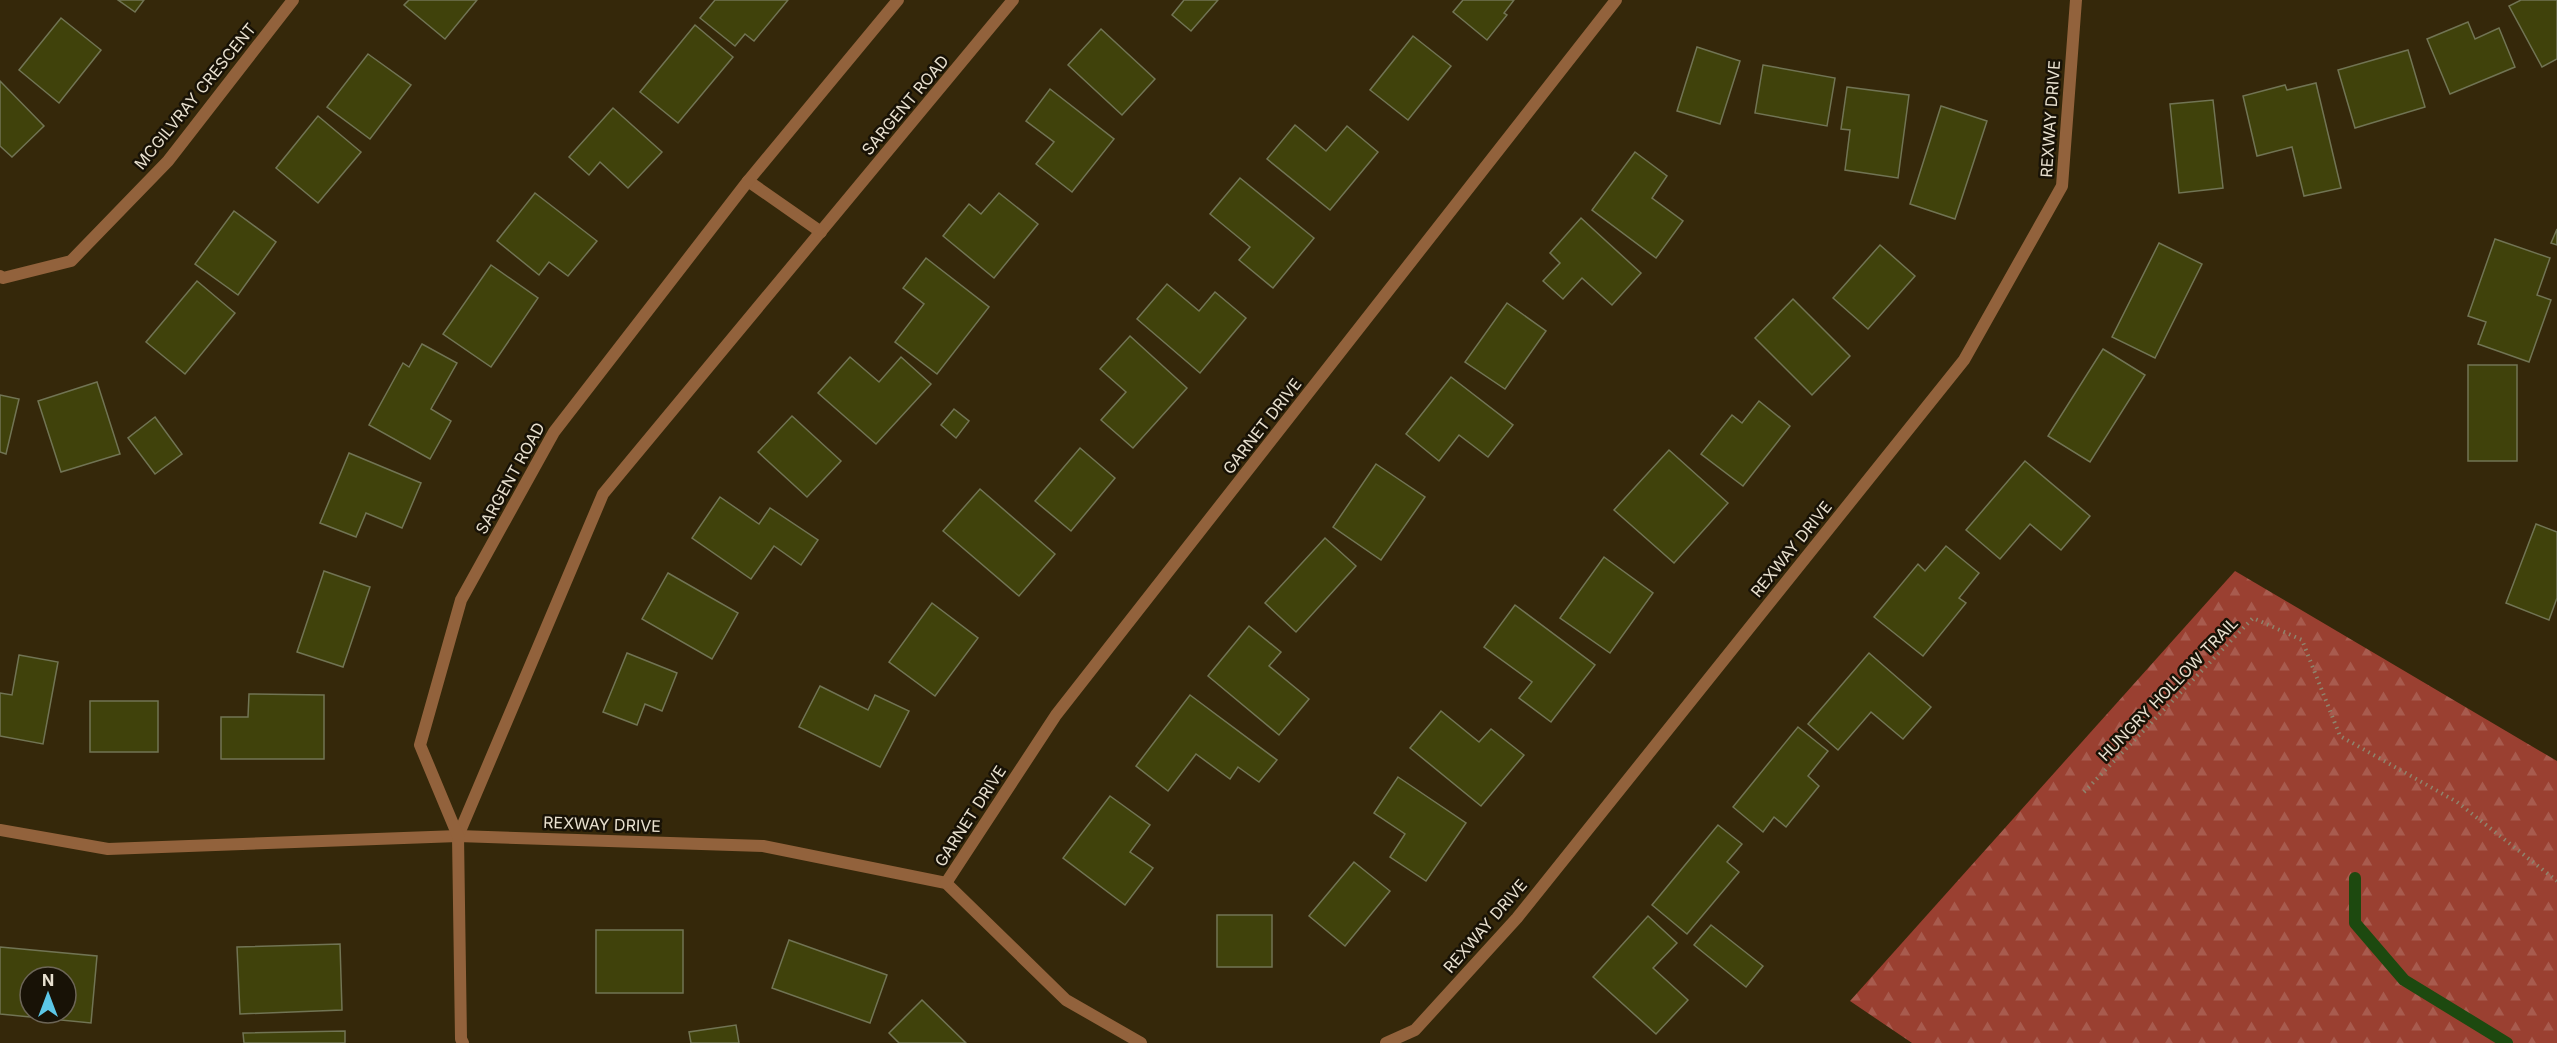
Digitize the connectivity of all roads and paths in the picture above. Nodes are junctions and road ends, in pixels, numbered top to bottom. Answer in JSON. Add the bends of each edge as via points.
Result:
{"nodes":[{"id":1,"x":293,"y":0,"type":"edge"},
{"id":2,"x":898,"y":0,"type":"edge"},
{"id":3,"x":1013,"y":0,"type":"edge"},
{"id":4,"x":1616,"y":0,"type":"edge"},
{"id":5,"x":2076,"y":0,"type":"edge"},
{"id":6,"x":748,"y":181,"type":"junction"},
{"id":7,"x":821,"y":232,"type":"junction"},
{"id":8,"x":0,"y":276,"type":"edge"},
{"id":9,"x":2084,"y":792,"type":"dead end"},
{"id":10,"x":0,"y":830,"type":"edge"},
{"id":11,"x":458,"y":836,"type":"junction"},
{"id":12,"x":2557,"y":881,"type":"edge"},
{"id":13,"x":946,"y":883,"type":"junction"},
{"id":14,"x":463,"y":1043,"type":"edge"},
{"id":15,"x":1141,"y":1043,"type":"edge"},
{"id":16,"x":1386,"y":1043,"type":"edge"}],
"edges":[{"from":1,"to":8,"type":"street","name":"MCGILVRAY CRESCENT","via":[[168,161],[71,261]]},
{"from":2,"to":6,"type":"street","name":"SARGENT ROAD"},
{"from":3,"to":7,"type":"street","name":"SARGENT ROAD"},
{"from":4,"to":13,"type":"street","name":"GARNET DRIVE","via":[[1056,715]]},
{"from":5,"to":16,"type":"street","name":"REXWAY DRIVE","via":[[2062,186],[1964,360],[1517,918],[1415,1030]]},
{"from":6,"to":7,"type":"street"},
{"from":6,"to":11,"type":"street","name":"SARGENT ROAD","via":[[554,432],[461,600],[420,746]]},
{"from":7,"to":11,"type":"street","name":"SARGENT ROAD","via":[[603,494]]},
{"from":9,"to":12,"type":"path","name":"HUNGRY HOLLOW TRAIL","via":[[2253,618],[2302,640],[2340,736],[2457,802]]},
{"from":10,"to":11,"type":"street","name":"REXWAY DRIVE","via":[[108,849]]},
{"from":11,"to":13,"type":"street","name":"REXWAY DRIVE","via":[[763,846]]},
{"from":11,"to":14,"type":"street","name":"SARGENT ROAD"},
{"from":13,"to":15,"type":"street","via":[[1066,1000]]}]}
